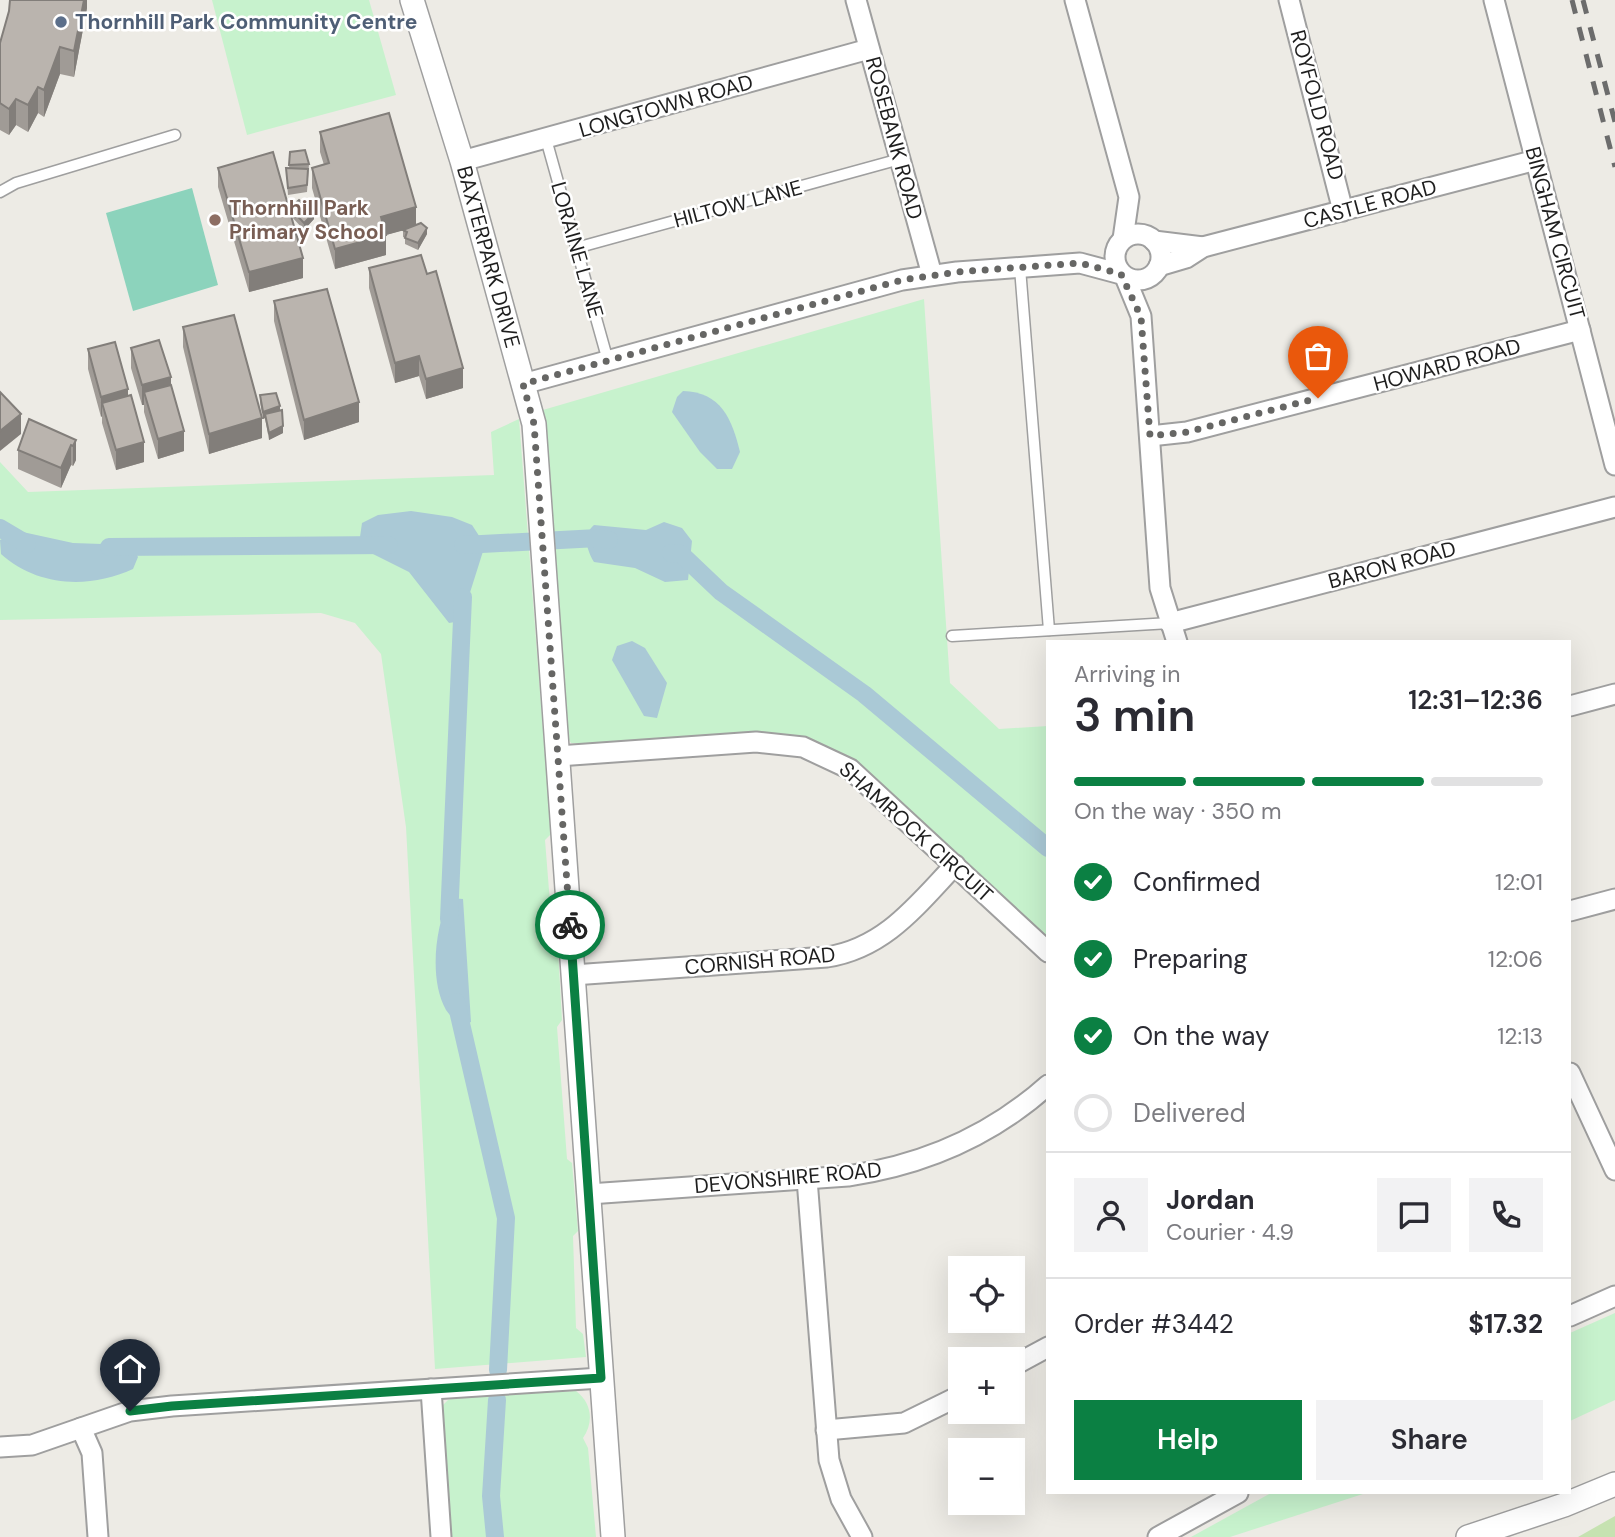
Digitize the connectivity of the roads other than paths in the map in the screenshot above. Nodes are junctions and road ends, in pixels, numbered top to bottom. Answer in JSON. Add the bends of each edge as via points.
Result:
{"nodes":[{"id":1,"x":412,"y":0,"type":"edge"},
{"id":2,"x":856,"y":0,"type":"edge"},
{"id":3,"x":1075,"y":0,"type":"edge"},
{"id":4,"x":1289,"y":0,"type":"edge"},
{"id":5,"x":1494,"y":0,"type":"edge"},
{"id":6,"x":869,"y":49,"type":"junction"},
{"id":7,"x":175,"y":135,"type":"dead end"},
{"id":8,"x":546,"y":139,"type":"junction"},
{"id":9,"x":900,"y":159,"type":"junction"},
{"id":10,"x":1536,"y":160,"type":"junction"},
{"id":11,"x":462,"y":161,"type":"junction"},
{"id":12,"x":0,"y":192,"type":"edge"},
{"id":13,"x":1129,"y":197,"type":"junction"},
{"id":14,"x":1343,"y":211,"type":"junction"},
{"id":15,"x":1152,"y":239,"type":"junction"},
{"id":16,"x":1120,"y":244,"type":"junction"},
{"id":17,"x":1203,"y":247,"type":"junction"},
{"id":18,"x":576,"y":248,"type":"junction"},
{"id":19,"x":1080,"y":263,"type":"junction"},
{"id":20,"x":1020,"y":268,"type":"junction"},
{"id":21,"x":1157,"y":270,"type":"junction"},
{"id":22,"x":932,"y":275,"type":"junction"},
{"id":23,"x":1123,"y":275,"type":"junction"},
{"id":24,"x":1141,"y":317,"type":"junction"},
{"id":25,"x":1580,"y":330,"type":"junction"},
{"id":26,"x":608,"y":361,"type":"junction"},
{"id":27,"x":523,"y":384,"type":"junction"},
{"id":28,"x":1150,"y":436,"type":"junction"},
{"id":29,"x":1615,"y":465,"type":"edge"},
{"id":30,"x":1615,"y":507,"type":"edge"},
{"id":31,"x":1170,"y":623,"type":"junction"},
{"id":32,"x":1049,"y":630,"type":"junction"},
{"id":33,"x":952,"y":636,"type":"dead end"},
{"id":34,"x":1176,"y":640,"type":"edge"},
{"id":35,"x":1615,"y":694,"type":"edge"},
{"id":36,"x":1571,"y":706,"type":"edge"},
{"id":37,"x":558,"y":756,"type":"junction"},
{"id":38,"x":955,"y":864,"type":"junction"},
{"id":39,"x":1615,"y":899,"type":"edge"},
{"id":40,"x":1571,"y":911,"type":"edge"},
{"id":41,"x":1046,"y":950,"type":"edge"},
{"id":42,"x":573,"y":975,"type":"junction"},
{"id":43,"x":1571,"y":1075,"type":"edge"},
{"id":44,"x":1046,"y":1087,"type":"edge"},
{"id":45,"x":1615,"y":1170,"type":"edge"},
{"id":46,"x":807,"y":1179,"type":"junction"},
{"id":47,"x":589,"y":1194,"type":"junction"},
{"id":48,"x":1615,"y":1296,"type":"edge"},
{"id":49,"x":1571,"y":1315,"type":"edge"},
{"id":50,"x":1046,"y":1348,"type":"edge"},
{"id":51,"x":1025,"y":1359,"type":"edge"},
{"id":52,"x":601,"y":1378,"type":"junction"},
{"id":53,"x":431,"y":1389,"type":"junction"},
{"id":54,"x":948,"y":1401,"type":"edge"},
{"id":55,"x":81,"y":1428,"type":"junction"},
{"id":56,"x":825,"y":1430,"type":"junction"},
{"id":57,"x":0,"y":1447,"type":"edge"},
{"id":58,"x":1615,"y":1484,"type":"edge"},
{"id":59,"x":1236,"y":1494,"type":"edge"},
{"id":60,"x":614,"y":1532,"type":"edge"},
{"id":61,"x":98,"y":1537,"type":"edge"},
{"id":62,"x":441,"y":1537,"type":"edge"},
{"id":63,"x":862,"y":1537,"type":"edge"},
{"id":64,"x":1158,"y":1537,"type":"edge"},
{"id":65,"x":1468,"y":1537,"type":"edge"}],
"edges":[{"from":1,"to":11,"type":"street","name":"BAXTERPARK DRIVE"},
{"from":2,"to":6,"type":"street","name":"ROSEBANK ROAD"},
{"from":3,"to":13,"type":"street"},
{"from":4,"to":14,"type":"street","name":"ROYFOLD ROAD"},
{"from":5,"to":10,"type":"street","name":"BINGHAM CIRCUIT"},
{"from":6,"to":8,"type":"street","name":"LONGTOWN ROAD"},
{"from":6,"to":9,"type":"street","name":"ROSEBANK ROAD"},
{"from":7,"to":12,"type":"lane","via":[[16,183]]},
{"from":8,"to":11,"type":"street","name":"LONGTOWN ROAD"},
{"from":8,"to":18,"type":"lane","name":"LORAINE LANE"},
{"from":9,"to":18,"type":"lane","name":"HILTOW LANE"},
{"from":9,"to":22,"type":"street","name":"ROSEBANK ROAD"},
{"from":10,"to":14,"type":"street","name":"CASTLE ROAD"},
{"from":10,"to":25,"type":"street","name":"BINGHAM CIRCUIT"},
{"from":11,"to":27,"type":"street","name":"BAXTERPARK DRIVE"},
{"from":13,"to":15,"type":"street"},
{"from":13,"to":16,"type":"street"},
{"from":14,"to":17,"type":"street","name":"CASTLE ROAD"},
{"from":15,"to":16,"type":"street","via":[[1135,234]]},
{"from":15,"to":17,"type":"street","name":"CASTLE ROAD"},
{"from":15,"to":21,"type":"street","via":[[1160,251]]},
{"from":16,"to":19,"type":"street"},
{"from":16,"to":23,"type":"street","via":[[1115,264]]},
{"from":17,"to":21,"type":"street","name":"CASTLE ROAD"},
{"from":18,"to":26,"type":"lane","name":"LORAINE LANE"},
{"from":19,"to":20,"type":"street"},
{"from":19,"to":23,"type":"street"},
{"from":20,"to":22,"type":"street"},
{"from":20,"to":32,"type":"lane"},
{"from":21,"to":23,"type":"street","via":[[1141,281]]},
{"from":21,"to":24,"type":"street"},
{"from":22,"to":26,"type":"street"},
{"from":23,"to":24,"type":"street"},
{"from":24,"to":28,"type":"street"},
{"from":25,"to":28,"type":"street","name":"HOWARD ROAD","via":[[1187,432]]},
{"from":25,"to":29,"type":"street","name":"BINGHAM CIRCUIT"},
{"from":26,"to":27,"type":"street"},
{"from":27,"to":37,"type":"street","name":"BAXTERPARK DRIVE","via":[[534,424]]},
{"from":28,"to":31,"type":"street","via":[[1160,588]]},
{"from":30,"to":31,"type":"street","name":"BARON ROAD"},
{"from":31,"to":32,"type":"lane"},
{"from":31,"to":34,"type":"street"},
{"from":32,"to":33,"type":"lane"},
{"from":35,"to":36,"type":"street"},
{"from":37,"to":38,"type":"street","name":"SHAMROCK CIRCUIT","via":[[756,742],[803,747],[850,769]]},
{"from":37,"to":42,"type":"street","name":"BAXTERPARK DRIVE"},
{"from":38,"to":41,"type":"street","name":"SHAMROCK CIRCUIT"},
{"from":38,"to":42,"type":"street","name":"CORNISH ROAD","via":[[896,927],[851,952]]},
{"from":39,"to":40,"type":"street"},
{"from":42,"to":47,"type":"street","name":"BAXTERPARK DRIVE"},
{"from":43,"to":45,"type":"street"},
{"from":44,"to":46,"type":"street","name":"DEVONSHIRE ROAD","via":[[1001,1122],[937,1155],[888,1170]]},
{"from":46,"to":47,"type":"street","name":"DEVONSHIRE ROAD"},
{"from":46,"to":56,"type":"street"},
{"from":47,"to":52,"type":"street","name":"BAXTERPARK DRIVE"},
{"from":48,"to":49,"type":"street"},
{"from":50,"to":51,"type":"street"},
{"from":52,"to":53,"type":"street"},
{"from":52,"to":60,"type":"street","name":"BAXTERPARK DRIVE"},
{"from":53,"to":55,"type":"street","via":[[172,1406],[130,1411]]},
{"from":53,"to":62,"type":"street"},
{"from":54,"to":56,"type":"street","via":[[904,1423]]},
{"from":55,"to":57,"type":"street","via":[[32,1445]]},
{"from":55,"to":61,"type":"street","via":[[92,1453]]},
{"from":56,"to":63,"type":"street","via":[[833,1478]]},
{"from":58,"to":65,"type":"street"},
{"from":59,"to":64,"type":"street"}]}
